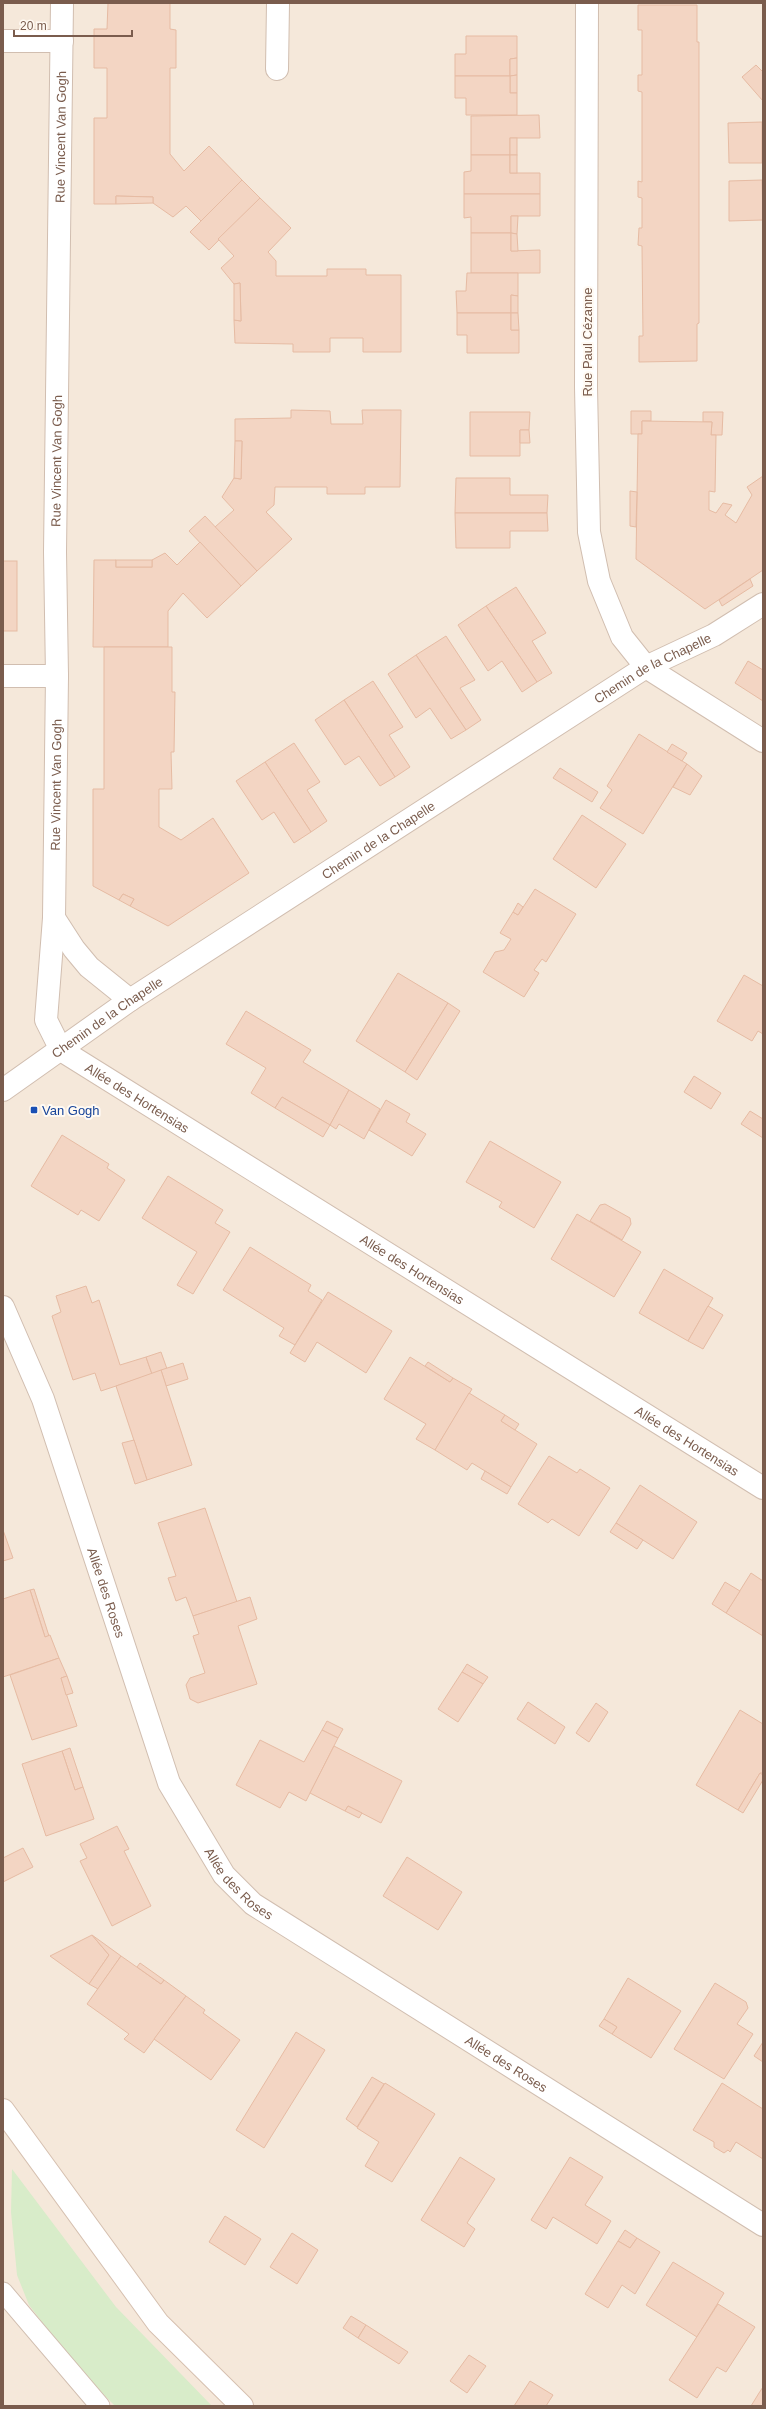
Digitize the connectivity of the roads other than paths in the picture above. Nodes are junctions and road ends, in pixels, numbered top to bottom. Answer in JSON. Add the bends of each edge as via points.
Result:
{"nodes":[{"id":1,"x":62,"y":3,"type":"edge"},
{"id":2,"x":278,"y":3,"type":"edge"},
{"id":3,"x":587,"y":3,"type":"edge"},
{"id":4,"x":3,"y":41,"type":"edge"},
{"id":5,"x":62,"y":41,"type":"junction"},
{"id":6,"x":277,"y":69,"type":"dead end"},
{"id":7,"x":763,"y":604,"type":"edge"},
{"id":8,"x":646,"y":667,"type":"junction"},
{"id":9,"x":3,"y":676,"type":"edge"},
{"id":10,"x":57,"y":676,"type":"junction"},
{"id":11,"x":763,"y":741,"type":"edge"},
{"id":12,"x":54,"y":918,"type":"junction"},
{"id":13,"x":130,"y":1000,"type":"junction"},
{"id":14,"x":61,"y":1050,"type":"junction"},
{"id":15,"x":3,"y":1090,"type":"edge"},
{"id":16,"x":3,"y":1307,"type":"edge"},
{"id":17,"x":763,"y":1488,"type":"edge"},
{"id":18,"x":3,"y":2110,"type":"edge"},
{"id":19,"x":763,"y":2225,"type":"edge"},
{"id":20,"x":3,"y":2292,"type":"edge"},
{"id":21,"x":100,"y":2406,"type":"edge"},
{"id":22,"x":242,"y":2406,"type":"edge"}],
"edges":[{"from":1,"to":5,"type":"street","name":"Rue Vincent Van Gogh"},
{"from":2,"to":6,"type":"street"},
{"from":3,"to":8,"type":"street","name":"Rue Paul Cézanne","via":[[586,387],[589,532],[599,581],[622,637]]},
{"from":4,"to":5,"type":"street"},
{"from":5,"to":10,"type":"street","name":"Rue Vincent Van Gogh","via":[[55,552]]},
{"from":7,"to":8,"type":"street","name":"Chemin de la Chapelle","via":[[714,635]]},
{"from":8,"to":11,"type":"street","name":"Rue Paul Cézanne"},
{"from":8,"to":13,"type":"street","name":"Chemin de la Chapelle"},
{"from":9,"to":10,"type":"street"},
{"from":10,"to":12,"type":"street","name":"Rue Vincent Van Gogh"},
{"from":12,"to":13,"type":"street","via":[[89,967]]},
{"from":12,"to":14,"type":"street","name":"Rue Vincent Van Gogh","via":[[46,1020]]},
{"from":13,"to":14,"type":"street","name":"Chemin de la Chapelle"},
{"from":14,"to":15,"type":"street","name":"Chemin de la Chapelle"},
{"from":14,"to":17,"type":"street","name":"Allée des Hortensias"},
{"from":16,"to":19,"type":"street","name":"Allée des Roses","via":[[43,1399],[169,1783],[224,1875],[252,1904]]},
{"from":18,"to":22,"type":"street","via":[[158,2323]]},
{"from":20,"to":21,"type":"lane"}]}
